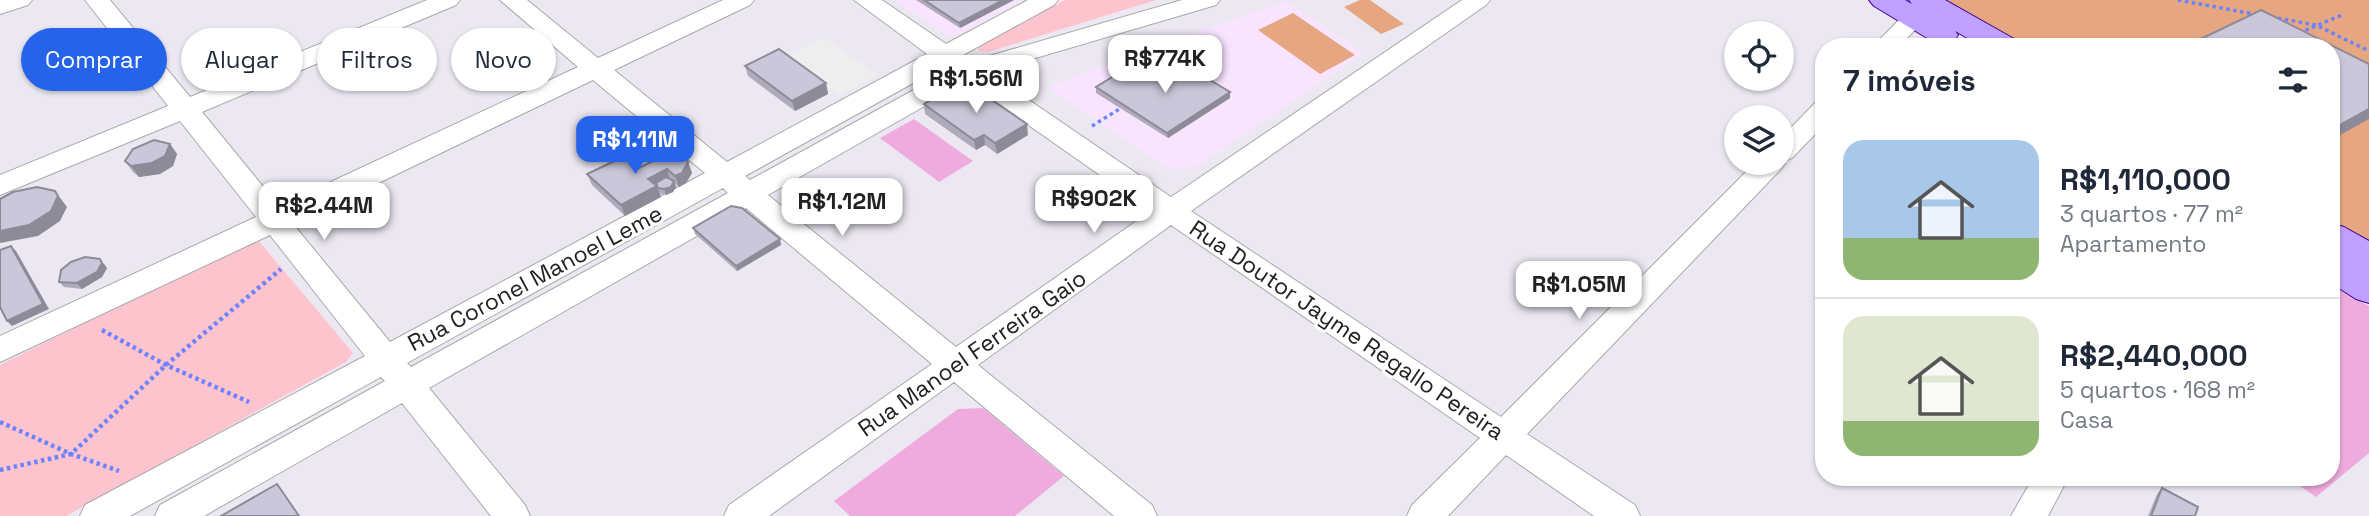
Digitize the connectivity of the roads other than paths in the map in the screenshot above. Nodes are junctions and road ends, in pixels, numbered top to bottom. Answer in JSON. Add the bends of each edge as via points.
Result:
{"nodes":[{"id":1,"x":20,"y":0,"type":"edge"},
{"id":2,"x":97,"y":0,"type":"edge"},
{"id":3,"x":448,"y":0,"type":"edge"},
{"id":4,"x":512,"y":0,"type":"edge"},
{"id":5,"x":742,"y":0,"type":"edge"},
{"id":6,"x":866,"y":0,"type":"edge"},
{"id":7,"x":1046,"y":0,"type":"edge"},
{"id":8,"x":1208,"y":0,"type":"edge"},
{"id":9,"x":1478,"y":0,"type":"edge"},
{"id":10,"x":1884,"y":0,"type":"edge"},
{"id":11,"x":0,"y":7,"type":"edge"},
{"id":12,"x":1922,"y":7,"type":"edge"},
{"id":13,"x":1893,"y":38,"type":"edge"},
{"id":14,"x":1955,"y":38,"type":"edge"},
{"id":15,"x":1987,"y":38,"type":"edge"},
{"id":16,"x":958,"y":62,"type":"junction"},
{"id":17,"x":594,"y":68,"type":"junction"},
{"id":18,"x":185,"y":109,"type":"junction"},
{"id":19,"x":1815,"y":118,"type":"edge"},
{"id":20,"x":1794,"y":140,"type":"edge"},
{"id":21,"x":1759,"y":175,"type":"edge"},
{"id":22,"x":736,"y":185,"type":"junction"},
{"id":23,"x":0,"y":186,"type":"edge"},
{"id":24,"x":1171,"y":211,"type":"junction"},
{"id":25,"x":272,"y":220,"type":"junction"},
{"id":26,"x":2340,"y":241,"type":"edge"},
{"id":27,"x":2369,"y":258,"type":"edge"},
{"id":28,"x":2340,"y":271,"type":"edge"},
{"id":29,"x":2369,"y":289,"type":"edge"},
{"id":30,"x":0,"y":349,"type":"edge"},
{"id":31,"x":386,"y":357,"type":"junction"},
{"id":32,"x":957,"y":364,"type":"junction"},
{"id":33,"x":408,"y":383,"type":"junction"},
{"id":34,"x":1504,"y":436,"type":"junction"},
{"id":35,"x":2046,"y":486,"type":"edge"},
{"id":36,"x":98,"y":516,"type":"edge"},
{"id":37,"x":173,"y":516,"type":"edge"},
{"id":38,"x":512,"y":516,"type":"edge"},
{"id":39,"x":742,"y":516,"type":"edge"},
{"id":40,"x":1139,"y":516,"type":"edge"},
{"id":41,"x":1425,"y":516,"type":"edge"},
{"id":42,"x":1622,"y":516,"type":"edge"},
{"id":43,"x":2029,"y":516,"type":"edge"}],
"edges":[{"from":1,"to":11,"type":"street"},
{"from":2,"to":18,"type":"street"},
{"from":3,"to":18,"type":"street"},
{"from":4,"to":17,"type":"street"},
{"from":5,"to":17,"type":"street"},
{"from":6,"to":16,"type":"street","name":"Rua Doutor Jayme Regallo Pereira"},
{"from":7,"to":16,"type":"street","name":"Rua Coronel Manoel Leme"},
{"from":8,"to":16,"type":"street"},
{"from":9,"to":24,"type":"street","name":"Rua Manoel Ferreira Gaio"},
{"from":10,"to":12,"type":"main road"},
{"from":12,"to":13,"type":"street"},
{"from":12,"to":14,"type":"main road"},
{"from":12,"to":15,"type":"main road"},
{"from":16,"to":22,"type":"street","name":"Rua Coronel Manoel Leme"},
{"from":16,"to":24,"type":"street","name":"Rua Doutor Jayme Regallo Pereira"},
{"from":17,"to":22,"type":"street"},
{"from":17,"to":25,"type":"street"},
{"from":18,"to":23,"type":"street"},
{"from":18,"to":25,"type":"street"},
{"from":19,"to":20,"type":"street"},
{"from":21,"to":34,"type":"street"},
{"from":22,"to":31,"type":"street","name":"Rua Coronel Manoel Leme"},
{"from":22,"to":32,"type":"street"},
{"from":22,"to":33,"type":"street","name":"Rua Coronel Manoel Leme"},
{"from":24,"to":32,"type":"street","name":"Rua Manoel Ferreira Gaio"},
{"from":24,"to":34,"type":"street","name":"Rua Doutor Jayme Regallo Pereira"},
{"from":25,"to":30,"type":"street"},
{"from":25,"to":31,"type":"street"},
{"from":26,"to":27,"type":"main road"},
{"from":28,"to":29,"type":"main road"},
{"from":31,"to":33,"type":"street"},
{"from":31,"to":36,"type":"street","name":"Rua Coronel Manoel Leme"},
{"from":32,"to":39,"type":"street","name":"Rua Manoel Ferreira Gaio"},
{"from":32,"to":40,"type":"street"},
{"from":33,"to":37,"type":"street","name":"Rua Coronel Manoel Leme"},
{"from":33,"to":38,"type":"street"},
{"from":34,"to":41,"type":"street"},
{"from":34,"to":42,"type":"street","name":"Rua Doutor Jayme Regallo Pereira"},
{"from":35,"to":43,"type":"street"}]}
